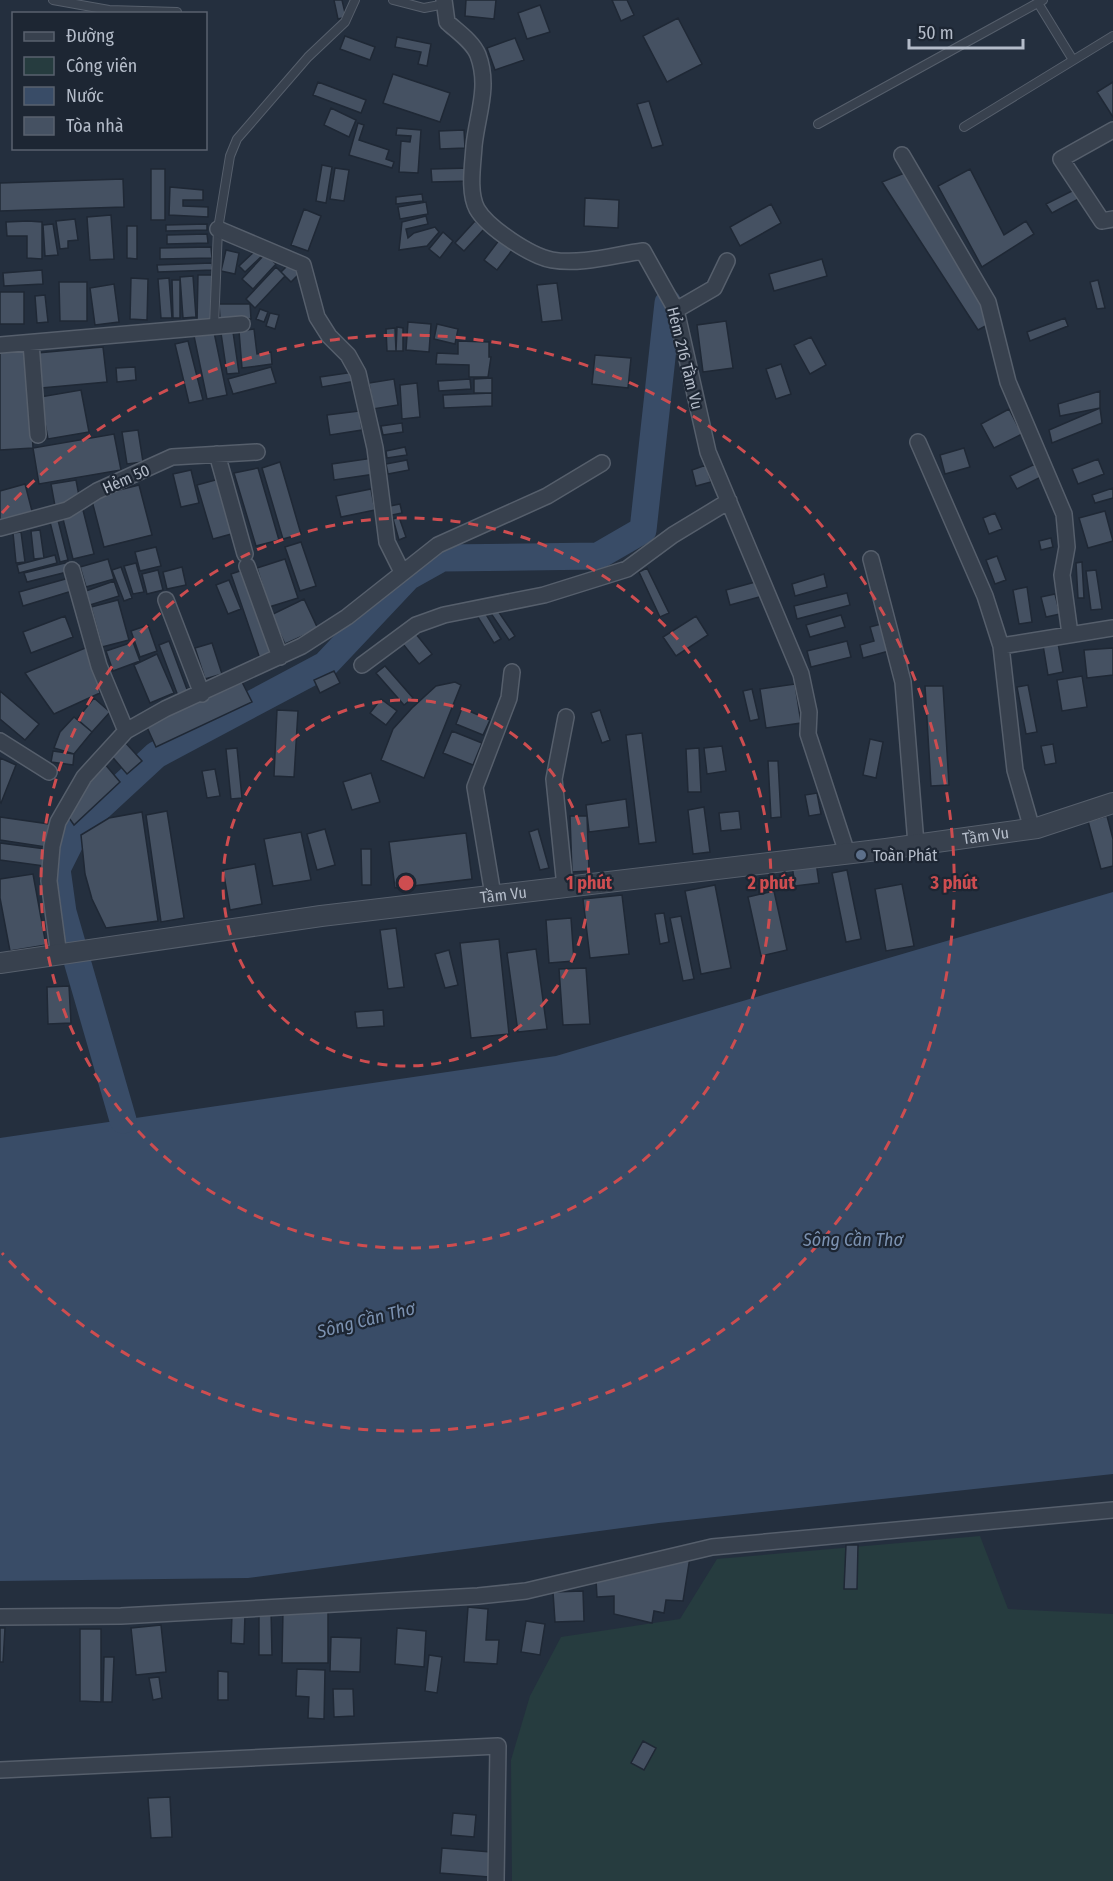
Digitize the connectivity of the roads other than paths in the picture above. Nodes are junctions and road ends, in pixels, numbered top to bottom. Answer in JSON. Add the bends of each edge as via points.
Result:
{"nodes":[{"id":1,"x":53,"y":0,"type":"edge"},
{"id":2,"x":355,"y":0,"type":"edge"},
{"id":3,"x":393,"y":0,"type":"edge"},
{"id":4,"x":445,"y":2,"type":"edge"},
{"id":5,"x":1041,"y":2,"type":"edge"},
{"id":6,"x":177,"y":12,"type":"dead end"},
{"id":7,"x":1113,"y":36,"type":"edge"},
{"id":8,"x":1073,"y":60,"type":"junction"},
{"id":9,"x":818,"y":124,"type":"dead end"},
{"id":10,"x":964,"y":127,"type":"dead end"},
{"id":11,"x":1113,"y":130,"type":"edge"},
{"id":12,"x":902,"y":154,"type":"dead end"},
{"id":13,"x":1113,"y":219,"type":"edge"},
{"id":14,"x":218,"y":229,"type":"junction"},
{"id":15,"x":728,"y":261,"type":"dead end"},
{"id":16,"x":676,"y":310,"type":"junction"},
{"id":17,"x":242,"y":324,"type":"dead end"},
{"id":18,"x":214,"y":326,"type":"junction"},
{"id":19,"x":31,"y":343,"type":"junction"},
{"id":20,"x":0,"y":345,"type":"edge"},
{"id":21,"x":38,"y":435,"type":"dead end"},
{"id":22,"x":918,"y":442,"type":"dead end"},
{"id":23,"x":257,"y":452,"type":"dead end"},
{"id":24,"x":217,"y":454,"type":"junction"},
{"id":25,"x":602,"y":463,"type":"dead end"},
{"id":26,"x":729,"y":501,"type":"junction"},
{"id":27,"x":0,"y":528,"type":"edge"},
{"id":28,"x":871,"y":559,"type":"dead end"},
{"id":29,"x":72,"y":570,"type":"dead end"},
{"id":30,"x":402,"y":572,"type":"junction"},
{"id":31,"x":166,"y":600,"type":"dead end"},
{"id":32,"x":1113,"y":628,"type":"edge"},
{"id":33,"x":1070,"y":634,"type":"junction"},
{"id":34,"x":1001,"y":646,"type":"junction"},
{"id":35,"x":280,"y":657,"type":"junction"},
{"id":36,"x":362,"y":665,"type":"dead end"},
{"id":37,"x":512,"y":672,"type":"dead end"},
{"id":38,"x":202,"y":694,"type":"junction"},
{"id":39,"x":566,"y":717,"type":"dead end"},
{"id":40,"x":126,"y":731,"type":"junction"},
{"id":41,"x":0,"y":741,"type":"edge"},
{"id":42,"x":48,"y":772,"type":"dead end"},
{"id":43,"x":1113,"y":803,"type":"edge"},
{"id":44,"x":1032,"y":829,"type":"junction"},
{"id":45,"x":916,"y":844,"type":"junction"},
{"id":46,"x":848,"y":853,"type":"junction"},
{"id":47,"x":565,"y":887,"type":"junction"},
{"id":48,"x":493,"y":895,"type":"junction"},
{"id":49,"x":60,"y":956,"type":"junction"},
{"id":50,"x":0,"y":963,"type":"edge"},
{"id":51,"x":1113,"y":1510,"type":"edge"},
{"id":52,"x":0,"y":1617,"type":"edge"},
{"id":53,"x":0,"y":1770,"type":"edge"},
{"id":54,"x":496,"y":1881,"type":"edge"}],
"edges":[{"from":1,"to":6,"type":"lane","via":[[109,10]]},
{"from":2,"to":14,"type":"lane","via":[[345,22],[308,57],[237,139],[230,156]]},
{"from":3,"to":4,"type":"lane","via":[[424,8]]},
{"from":4,"to":16,"type":"street","name":"Hẻm 216 Tầm Vu","via":[[447,22],[478,54],[482,72],[484,98],[474,144],[472,187],[477,209],[528,253],[553,260],[643,251]]},
{"from":5,"to":8,"type":"lane"},
{"from":5,"to":9,"type":"lane"},
{"from":7,"to":8,"type":"lane"},
{"from":8,"to":10,"type":"lane"},
{"from":11,"to":13,"type":"street","via":[[1061,159],[1102,221]]},
{"from":12,"to":33,"type":"street","via":[[988,302],[1008,382],[1064,514],[1067,547],[1062,576]]},
{"from":14,"to":18,"type":"lane"},
{"from":14,"to":30,"type":"street","via":[[303,266],[317,317],[358,373],[375,448],[387,542]]},
{"from":15,"to":16,"type":"street","via":[[714,288]]},
{"from":16,"to":26,"type":"street","name":"Hẻm 216 Tầm Vu","via":[[708,452]]},
{"from":17,"to":18,"type":"street"},
{"from":18,"to":19,"type":"street"},
{"from":19,"to":20,"type":"street"},
{"from":19,"to":21,"type":"street"},
{"from":22,"to":34,"type":"street","via":[[985,596]]},
{"from":23,"to":24,"type":"street","name":"Hẻm 50"},
{"from":24,"to":27,"type":"street","name":"Hẻm 50","via":[[172,457],[97,491],[68,510]]},
{"from":24,"to":35,"type":"street","via":[[246,560]]},
{"from":25,"to":30,"type":"street","via":[[547,496],[438,544]]},
{"from":26,"to":36,"type":"street","via":[[627,569],[544,595],[444,615],[416,625]]},
{"from":26,"to":46,"type":"street","name":"Hẻm 216 Tầm Vu","via":[[801,674],[809,712],[808,734]]},
{"from":28,"to":45,"type":"street","via":[[903,682]]},
{"from":29,"to":40,"type":"street","via":[[99,666]]},
{"from":30,"to":35,"type":"street","via":[[347,617]]},
{"from":31,"to":38,"type":"street"},
{"from":32,"to":33,"type":"street"},
{"from":33,"to":34,"type":"street"},
{"from":34,"to":44,"type":"street","via":[[1015,770]]},
{"from":35,"to":38,"type":"street"},
{"from":37,"to":48,"type":"street","via":[[509,698],[476,787]]},
{"from":38,"to":40,"type":"street"},
{"from":39,"to":47,"type":"street","via":[[554,778]]},
{"from":40,"to":49,"type":"street","via":[[84,777],[58,822],[50,881]]},
{"from":41,"to":42,"type":"street"},
{"from":43,"to":44,"type":"street","name":"Tầm Vu"},
{"from":44,"to":45,"type":"street","name":"Tầm Vu"},
{"from":45,"to":46,"type":"street","name":"Tầm Vu"},
{"from":46,"to":47,"type":"street","name":"Tầm Vu"},
{"from":47,"to":48,"type":"street","name":"Tầm Vu"},
{"from":48,"to":49,"type":"street","name":"Tầm Vu","via":[[321,916]]},
{"from":49,"to":50,"type":"street","name":"Tầm Vu"},
{"from":51,"to":52,"type":"street","via":[[712,1547],[526,1591],[478,1596],[121,1616]]},
{"from":53,"to":54,"type":"street","via":[[498,1746]]}]}
